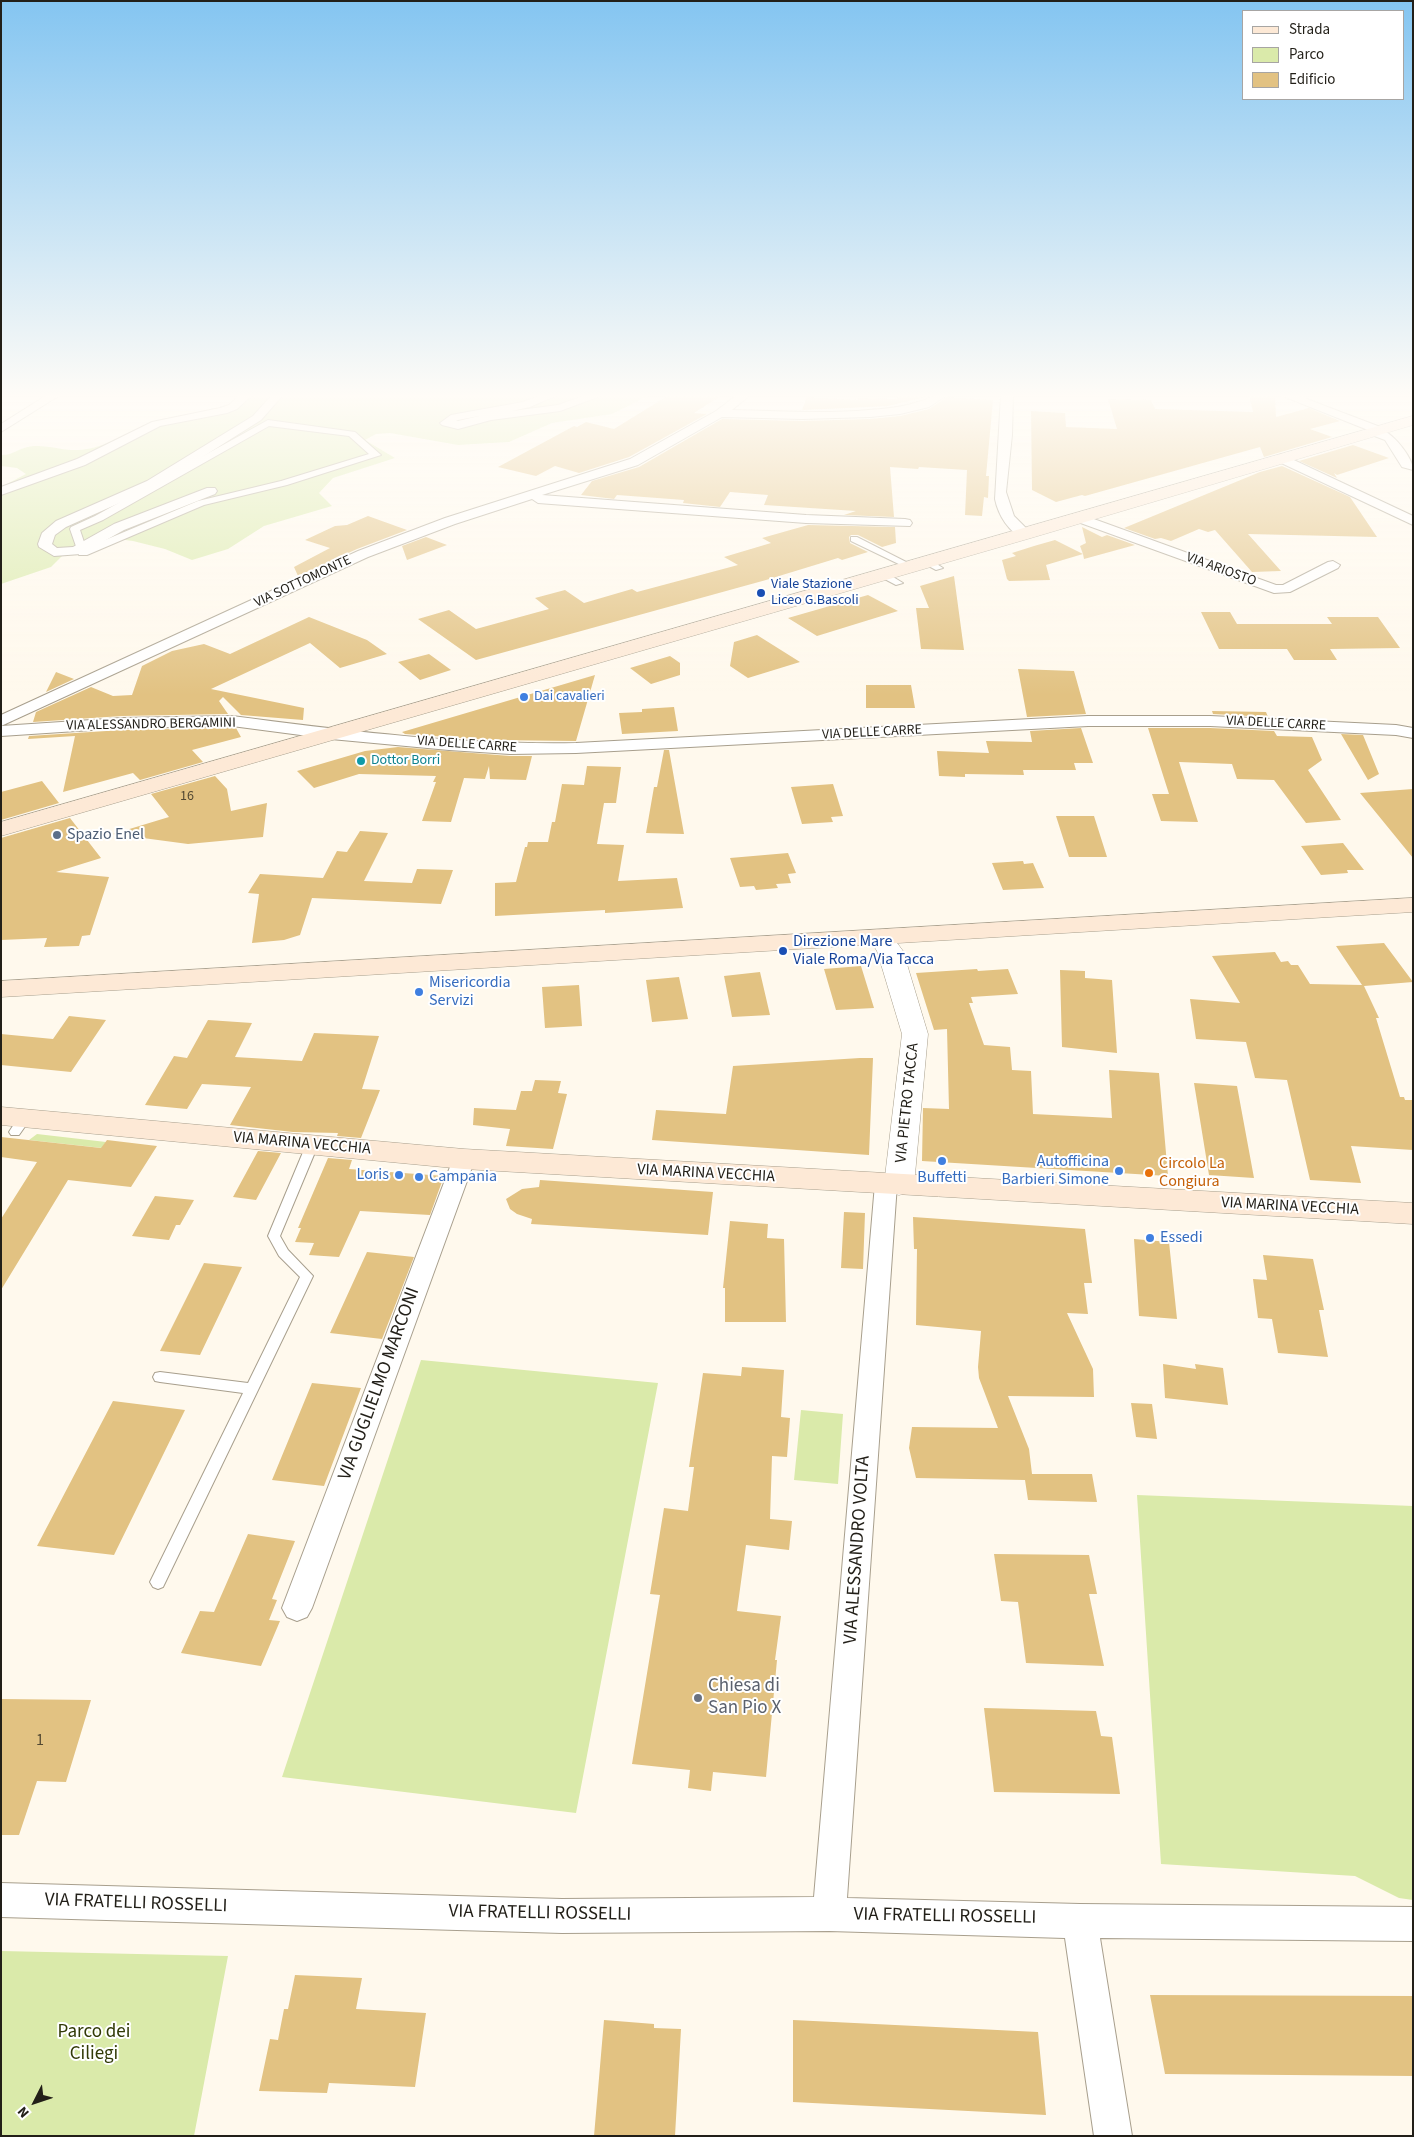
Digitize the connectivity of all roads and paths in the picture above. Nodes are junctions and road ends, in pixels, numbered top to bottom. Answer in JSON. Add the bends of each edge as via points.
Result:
{"nodes":[{"id":1,"x":127,"y":495,"type":"edge"},
{"id":2,"x":140,"y":495,"type":"edge"},
{"id":3,"x":201,"y":495,"type":"edge"},
{"id":4,"x":235,"y":495,"type":"edge"},
{"id":5,"x":535,"y":495,"type":"edge"},
{"id":6,"x":1001,"y":495,"type":"edge"},
{"id":7,"x":1158,"y":495,"type":"edge"},
{"id":8,"x":1358,"y":495,"type":"edge"},
{"id":9,"x":525,"y":498,"type":"junction"},
{"id":10,"x":1080,"y":518,"type":"junction"},
{"id":11,"x":1413,"y":521,"type":"edge"},
{"id":12,"x":905,"y":523,"type":"dead end"},
{"id":13,"x":1025,"y":534,"type":"junction"},
{"id":14,"x":854,"y":539,"type":"dead end"},
{"id":15,"x":81,"y":549,"type":"junction"},
{"id":16,"x":925,"y":565,"type":"junction"},
{"id":17,"x":1333,"y":565,"type":"dead end"},
{"id":18,"x":1,"y":721,"type":"edge"},
{"id":19,"x":1,"y":731,"type":"edge"},
{"id":20,"x":1413,"y":733,"type":"edge"},
{"id":21,"x":331,"y":734,"type":"junction"},
{"id":22,"x":1,"y":829,"type":"edge"},
{"id":23,"x":1413,"y":906,"type":"edge"},
{"id":24,"x":880,"y":937,"type":"junction"},
{"id":25,"x":1,"y":989,"type":"edge"},
{"id":26,"x":14,"y":1122,"type":"edge"},
{"id":27,"x":312,"y":1145,"type":"junction"},
{"id":28,"x":464,"y":1159,"type":"junction"},
{"id":29,"x":892,"y":1185,"type":"junction"},
{"id":30,"x":1413,"y":1214,"type":"edge"},
{"id":31,"x":160,"y":1377,"type":"dead end"},
{"id":32,"x":252,"y":1389,"type":"junction"},
{"id":33,"x":158,"y":1582,"type":"dead end"},
{"id":34,"x":297,"y":1608,"type":"dead end"},
{"id":35,"x":1,"y":1900,"type":"edge"},
{"id":36,"x":829,"y":1914,"type":"junction"},
{"id":37,"x":1080,"y":1921,"type":"junction"},
{"id":38,"x":1413,"y":1924,"type":"edge"},
{"id":39,"x":1113,"y":2136,"type":"edge"}],
"edges":[{"from":1,"to":15,"type":"street","via":[[61,524],[46,538],[46,547],[54,552],[70,553]]},
{"from":2,"to":15,"type":"street","via":[[75,529]]},
{"from":3,"to":15,"type":"street","via":[[119,527]]},
{"from":4,"to":15,"type":"street","via":[[201,503],[82,553]]},
{"from":5,"to":9,"type":"street","name":"VIA SOTTOMONTE"},
{"from":6,"to":13,"type":"street","via":[[1001,502],[1012,525]]},
{"from":7,"to":10,"type":"main road"},
{"from":8,"to":11,"type":"street"},
{"from":9,"to":12,"type":"street"},
{"from":9,"to":18,"type":"street","name":"VIA SOTTOMONTE","via":[[450,521],[363,554]]},
{"from":10,"to":13,"type":"main road"},
{"from":10,"to":17,"type":"street","name":"VIA ARIOSTO","via":[[1274,589],[1285,590]]},
{"from":13,"to":16,"type":"main road"},
{"from":14,"to":16,"type":"lane"},
{"from":16,"to":21,"type":"main road","via":[[891,578]]},
{"from":19,"to":21,"type":"street","name":"VIA ALESSANDRO BERGAMINI","via":[[122,723],[223,721]]},
{"from":20,"to":21,"type":"street","name":"VIA DELLE CARRE","via":[[1210,721],[1088,721],[510,749]]},
{"from":21,"to":22,"type":"main road"},
{"from":23,"to":24,"type":"main road"},
{"from":24,"to":25,"type":"main road"},
{"from":24,"to":29,"type":"street","name":"VIA PIETRO TACCA","via":[[890,951],[915,1034]]},
{"from":26,"to":27,"type":"main road","name":"VIA MARINA VECCHIA"},
{"from":27,"to":28,"type":"main road","name":"VIA MARINA VECCHIA"},
{"from":27,"to":32,"type":"lane","via":[[274,1236],[283,1253],[307,1276]]},
{"from":28,"to":29,"type":"main road","name":"VIA MARINA VECCHIA"},
{"from":28,"to":34,"type":"street","name":"VIA GUGLIELMO MARCONI"},
{"from":29,"to":30,"type":"main road","name":"VIA MARINA VECCHIA"},
{"from":29,"to":36,"type":"street","name":"VIA ALESSANDRO VOLTA"},
{"from":31,"to":32,"type":"lane"},
{"from":32,"to":33,"type":"lane"},
{"from":35,"to":36,"type":"street","name":"VIA FRATELLI ROSSELLI","via":[[562,1916]]},
{"from":36,"to":37,"type":"street","name":"VIA FRATELLI ROSSELLI"},
{"from":37,"to":38,"type":"street","name":"VIA FRATELLI ROSSELLI"},
{"from":37,"to":39,"type":"street"}]}
